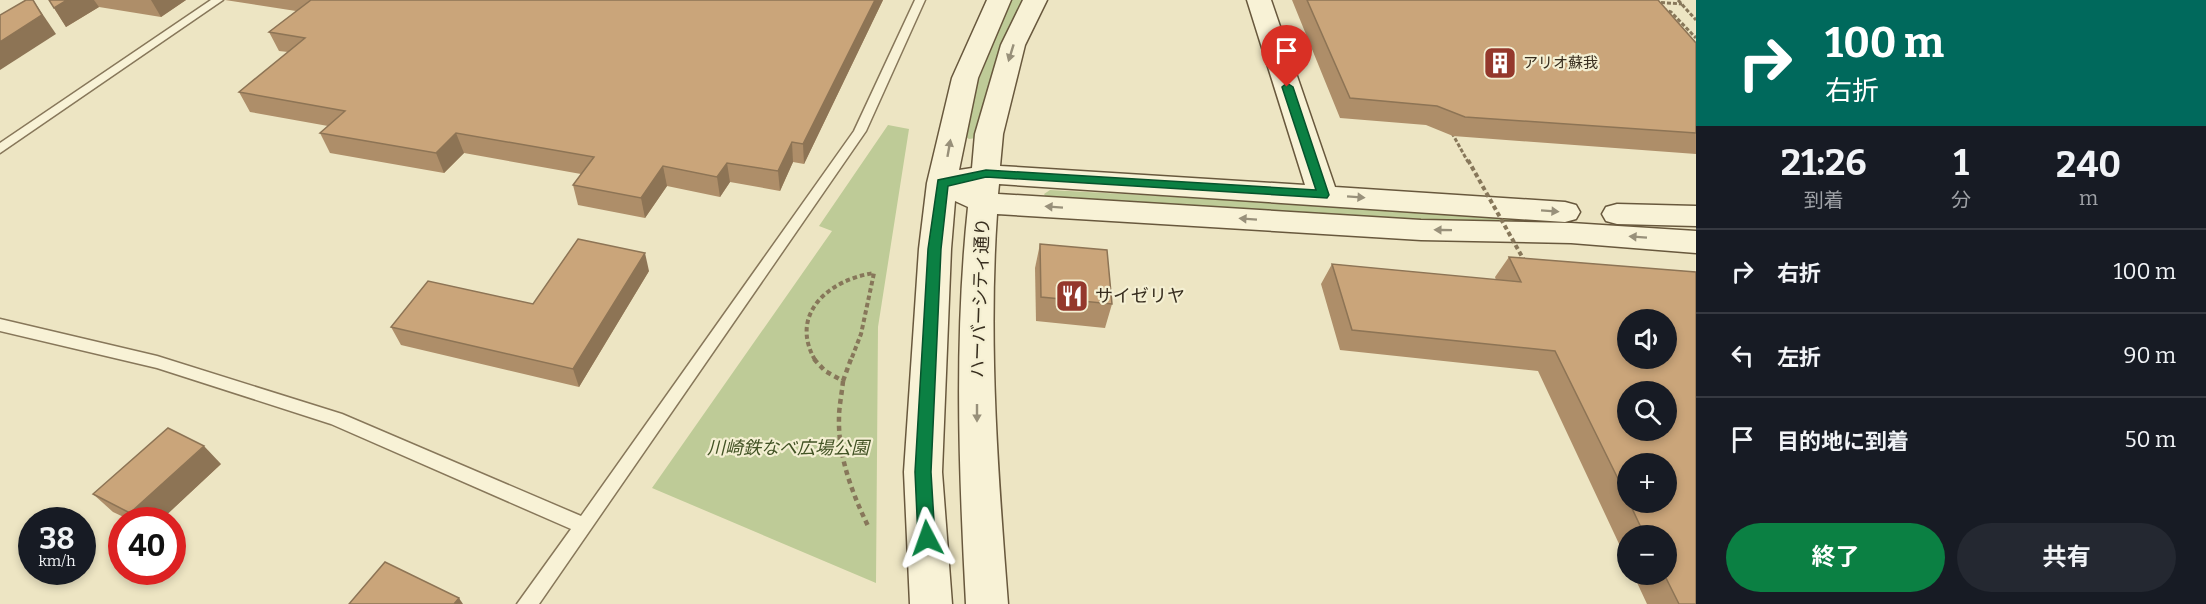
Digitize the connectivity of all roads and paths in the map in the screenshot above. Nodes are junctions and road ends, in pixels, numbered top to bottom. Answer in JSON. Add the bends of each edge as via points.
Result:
{"nodes":[{"id":1,"x":218,"y":0,"type":"edge"},
{"id":2,"x":920,"y":0,"type":"edge"},
{"id":3,"x":999,"y":0,"type":"edge"},
{"id":4,"x":1035,"y":0,"type":"edge"},
{"id":5,"x":1259,"y":0,"type":"edge"},
{"id":6,"x":1678,"y":0,"type":"edge"},
{"id":7,"x":1682,"y":3,"type":"junction"},
{"id":8,"x":1696,"y":20,"type":"edge"},
{"id":9,"x":1696,"y":38,"type":"edge"},
{"id":10,"x":1447,"y":125,"type":"edge"},
{"id":11,"x":0,"y":149,"type":"edge"},
{"id":12,"x":942,"y":183,"type":"junction"},
{"id":13,"x":985,"y":188,"type":"junction"},
{"id":14,"x":1477,"y":189,"type":"dead end"},
{"id":15,"x":1488,"y":189,"type":"dead end"},
{"id":16,"x":1323,"y":195,"type":"junction"},
{"id":17,"x":1696,"y":216,"type":"edge"},
{"id":18,"x":1696,"y":242,"type":"edge"},
{"id":19,"x":1526,"y":263,"type":"edge"},
{"id":20,"x":0,"y":325,"type":"edge"},
{"id":21,"x":843,"y":381,"type":"junction"},
{"id":22,"x":584,"y":526,"type":"junction"},
{"id":23,"x":868,"y":526,"type":"dead end"},
{"id":24,"x":526,"y":604,"type":"edge"},
{"id":25,"x":931,"y":604,"type":"edge"},
{"id":26,"x":987,"y":604,"type":"edge"}],
"edges":[{"from":1,"to":11,"type":"lane"},
{"from":2,"to":22,"type":"lane","via":[[860,130]]},
{"from":12,"to":3,"type":"street","one_way":true,"via":[[965,78]]},
{"from":4,"to":13,"type":"street","name":"ハーバーシティ通り","one_way":true,"via":[[1013,45],[1002,83],[989,134]]},
{"from":5,"to":16,"type":"street"},
{"from":6,"to":7,"type":"path"},
{"from":7,"to":8,"type":"path"},
{"from":7,"to":9,"type":"path","via":[[1646,1],[1671,12]]},
{"from":10,"to":19,"type":"path","bridge":true},
{"from":12,"to":13,"type":"street"},
{"from":12,"to":25,"type":"street","via":[[923,472]]},
{"from":13,"to":16,"type":"street"},
{"from":18,"to":13,"type":"street","one_way":true,"via":[[1571,233],[1421,230]]},
{"from":13,"to":26,"type":"street","name":"ハーバーシティ通り","one_way":true,"via":[[978,259],[978,458]]},
{"from":14,"to":15,"type":"path"},
{"from":16,"to":17,"type":"street","one_way":true,"via":[[1576,213]]},
{"from":20,"to":22,"type":"lane","via":[[157,362],[336,419]]},
{"from":21,"to":21,"type":"path","via":[[861,334],[874,273],[856,275],[828,289],[812,309],[809,349],[827,374]]},
{"from":21,"to":23,"type":"path","via":[[839,420],[845,460],[855,500]]},
{"from":22,"to":24,"type":"lane"}]}
